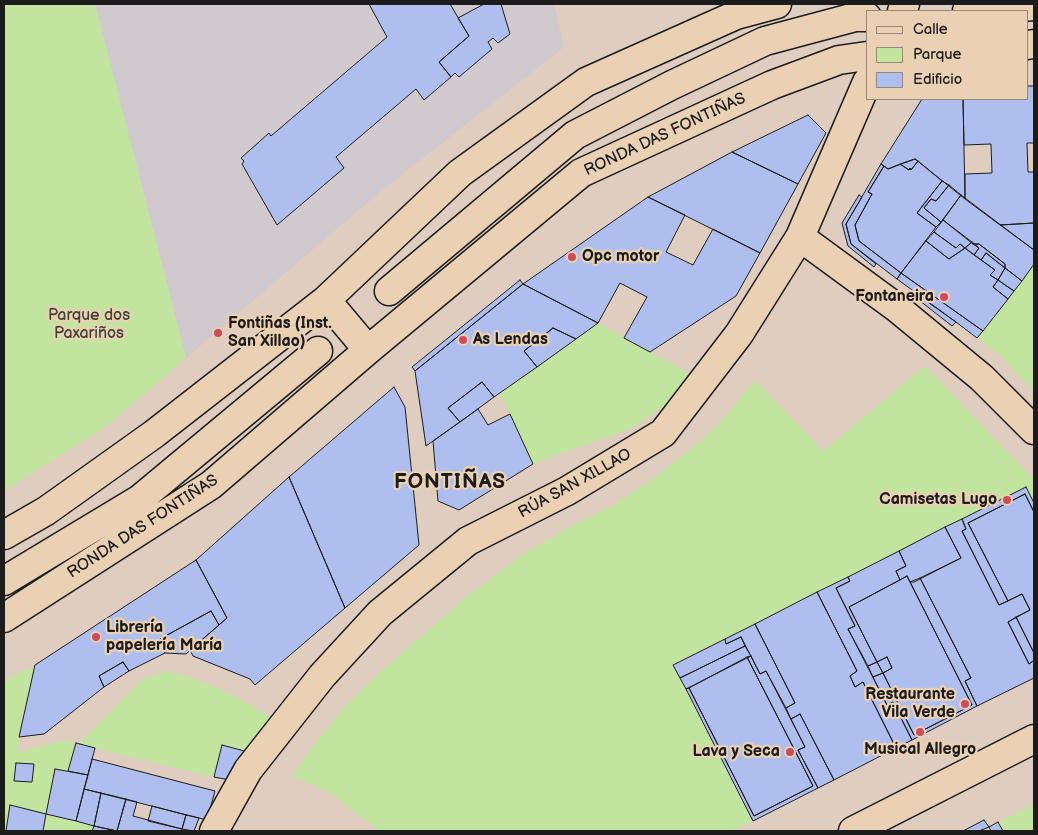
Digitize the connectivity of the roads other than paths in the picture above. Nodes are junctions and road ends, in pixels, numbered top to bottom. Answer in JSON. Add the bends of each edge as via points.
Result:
{"nodes":[{"id":1,"x":777,"y":4,"type":"edge"},
{"id":2,"x":1034,"y":6,"type":"edge"},
{"id":3,"x":980,"y":10,"type":"edge"},
{"id":4,"x":866,"y":17,"type":"edge"},
{"id":5,"x":866,"y":56,"type":"edge"},
{"id":6,"x":866,"y":84,"type":"edge"},
{"id":7,"x":800,"y":237,"type":"junction"},
{"id":8,"x":389,"y":292,"type":"dead end"},
{"id":9,"x":326,"y":300,"type":"junction"},
{"id":10,"x":368,"y":350,"type":"junction"},
{"id":11,"x":318,"y":351,"type":"dead end"},
{"id":12,"x":1034,"y":430,"type":"edge"},
{"id":13,"x":4,"y":535,"type":"edge"},
{"id":14,"x":4,"y":581,"type":"edge"},
{"id":15,"x":4,"y":618,"type":"edge"},
{"id":16,"x":1034,"y":739,"type":"edge"},
{"id":17,"x":214,"y":831,"type":"edge"},
{"id":18,"x":853,"y":831,"type":"edge"}],
"edges":[{"from":1,"to":9,"type":"street","via":[[736,15],[586,82],[460,173]]},
{"from":2,"to":3,"type":"street"},
{"from":4,"to":8,"type":"street","via":[[855,17],[765,41],[672,84],[575,135]]},
{"from":5,"to":10,"type":"street","name":"RONDA DAS FONTIÑAS","via":[[839,60],[772,84],[581,174]]},
{"from":6,"to":7,"type":"street","name":"RÚA SAN XILLAO"},
{"from":7,"to":12,"type":"street","via":[[897,308],[982,378]]},
{"from":7,"to":17,"type":"street","name":"RÚA SAN XILLAO","via":[[739,334],[663,433],[567,491],[468,541],[380,614],[322,676],[248,770]]},
{"from":9,"to":10,"type":"street"},
{"from":9,"to":13,"type":"street","via":[[154,434],[46,510]]},
{"from":10,"to":15,"type":"street","name":"RONDA DAS FONTIÑAS","via":[[211,485]]},
{"from":11,"to":14,"type":"street","via":[[140,499]]},
{"from":16,"to":18,"type":"street"}]}
